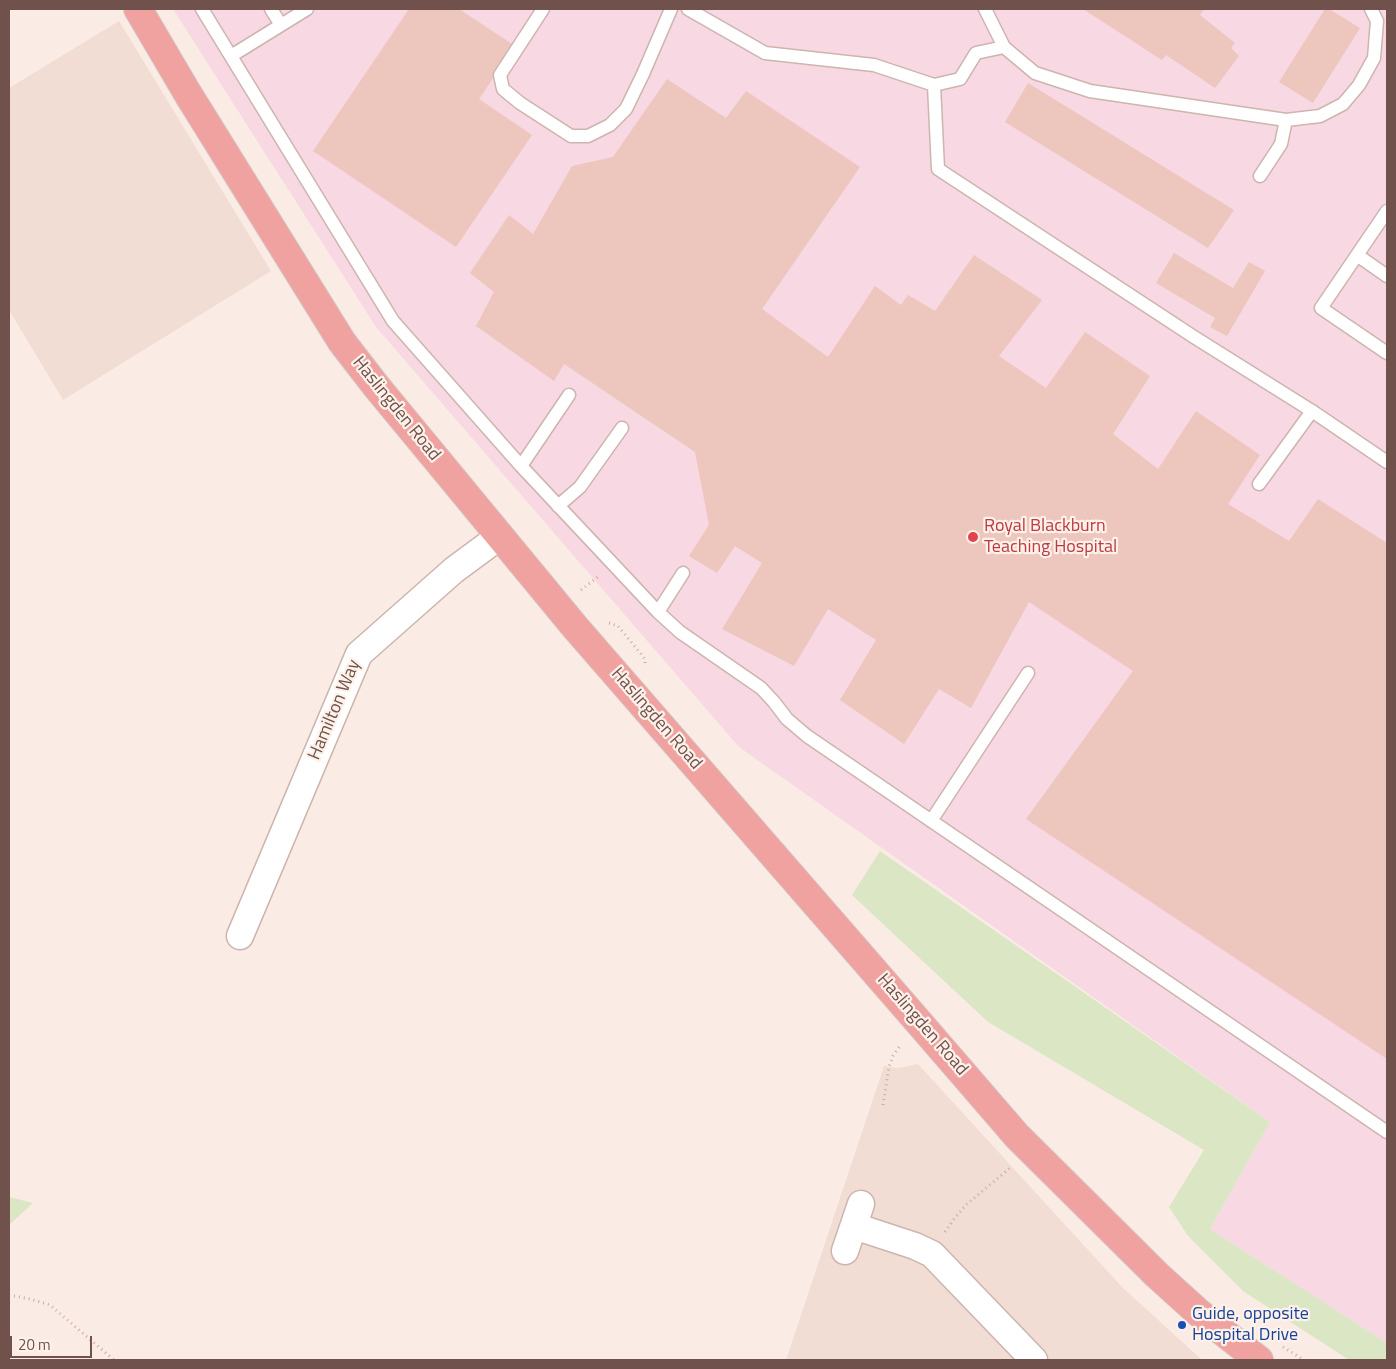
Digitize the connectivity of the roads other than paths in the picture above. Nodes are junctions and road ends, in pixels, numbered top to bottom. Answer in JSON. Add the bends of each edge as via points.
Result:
{"nodes":[{"id":1,"x":138,"y":9,"type":"edge"},
{"id":2,"x":202,"y":9,"type":"edge"},
{"id":3,"x":271,"y":9,"type":"edge"},
{"id":4,"x":307,"y":9,"type":"edge"},
{"id":5,"x":543,"y":9,"type":"edge"},
{"id":6,"x":671,"y":9,"type":"edge"},
{"id":7,"x":688,"y":9,"type":"edge"},
{"id":8,"x":985,"y":9,"type":"edge"},
{"id":9,"x":1371,"y":9,"type":"edge"},
{"id":10,"x":280,"y":25,"type":"junction"},
{"id":11,"x":1004,"y":47,"type":"junction"},
{"id":12,"x":231,"y":56,"type":"junction"},
{"id":13,"x":934,"y":85,"type":"junction"},
{"id":14,"x":1286,"y":120,"type":"junction"},
{"id":15,"x":1260,"y":176,"type":"dead end"},
{"id":16,"x":1387,"y":211,"type":"edge"},
{"id":17,"x":1357,"y":255,"type":"junction"},
{"id":18,"x":1387,"y":276,"type":"edge"},
{"id":19,"x":1387,"y":353,"type":"edge"},
{"id":20,"x":569,"y":396,"type":"dead end"},
{"id":21,"x":1312,"y":411,"type":"junction"},
{"id":22,"x":622,"y":428,"type":"dead end"},
{"id":23,"x":1387,"y":462,"type":"edge"},
{"id":24,"x":521,"y":466,"type":"junction"},
{"id":25,"x":1259,"y":484,"type":"dead end"},
{"id":26,"x":558,"y":506,"type":"junction"},
{"id":27,"x":500,"y":536,"type":"junction"},
{"id":28,"x":683,"y":573,"type":"dead end"},
{"id":29,"x":658,"y":612,"type":"junction"},
{"id":30,"x":1028,"y":673,"type":"dead end"},
{"id":31,"x":931,"y":821,"type":"junction"},
{"id":32,"x":240,"y":936,"type":"dead end"},
{"id":33,"x":1387,"y":1132,"type":"edge"},
{"id":34,"x":845,"y":1252,"type":"dead end"},
{"id":35,"x":1034,"y":1360,"type":"edge"},
{"id":36,"x":1259,"y":1360,"type":"edge"}],
"edges":[{"from":1,"to":27,"type":"highway","name":"Haslingden Road","via":[[342,342]]},
{"from":2,"to":12,"type":"lane"},
{"from":3,"to":10,"type":"lane"},
{"from":4,"to":10,"type":"lane"},
{"from":5,"to":6,"type":"lane","via":[[500,75],[503,89],[571,136],[588,136],[610,125],[626,109]]},
{"from":7,"to":13,"type":"lane","via":[[764,53],[874,65]]},
{"from":8,"to":11,"type":"lane"},
{"from":9,"to":14,"type":"lane","via":[[1376,21],[1374,58],[1359,84],[1343,104],[1320,116]]},
{"from":10,"to":12,"type":"lane"},
{"from":11,"to":13,"type":"lane","via":[[976,53],[960,79]]},
{"from":11,"to":14,"type":"lane","via":[[1035,73],[1090,91]]},
{"from":12,"to":24,"type":"lane","via":[[393,321]]},
{"from":13,"to":21,"type":"lane","via":[[938,169]]},
{"from":14,"to":15,"type":"lane","via":[[1281,144]]},
{"from":16,"to":17,"type":"lane"},
{"from":17,"to":18,"type":"lane"},
{"from":17,"to":19,"type":"lane","via":[[1321,308]]},
{"from":20,"to":24,"type":"lane"},
{"from":21,"to":23,"type":"lane"},
{"from":21,"to":25,"type":"lane"},
{"from":22,"to":26,"type":"lane","via":[[580,487]]},
{"from":24,"to":26,"type":"lane"},
{"from":26,"to":29,"type":"lane"},
{"from":27,"to":32,"type":"street","name":"Hamilton Way","via":[[454,570],[359,654]]},
{"from":27,"to":36,"type":"highway","name":"Haslingden Road","via":[[575,627],[1017,1136],[1157,1275]]},
{"from":28,"to":29,"type":"lane"},
{"from":29,"to":31,"type":"lane","via":[[680,632],[761,688],[787,719],[807,736]]},
{"from":30,"to":31,"type":"lane"},
{"from":31,"to":33,"type":"lane"},
{"from":34,"to":35,"type":"street","via":[[857,1215],[932,1254]]}]}
